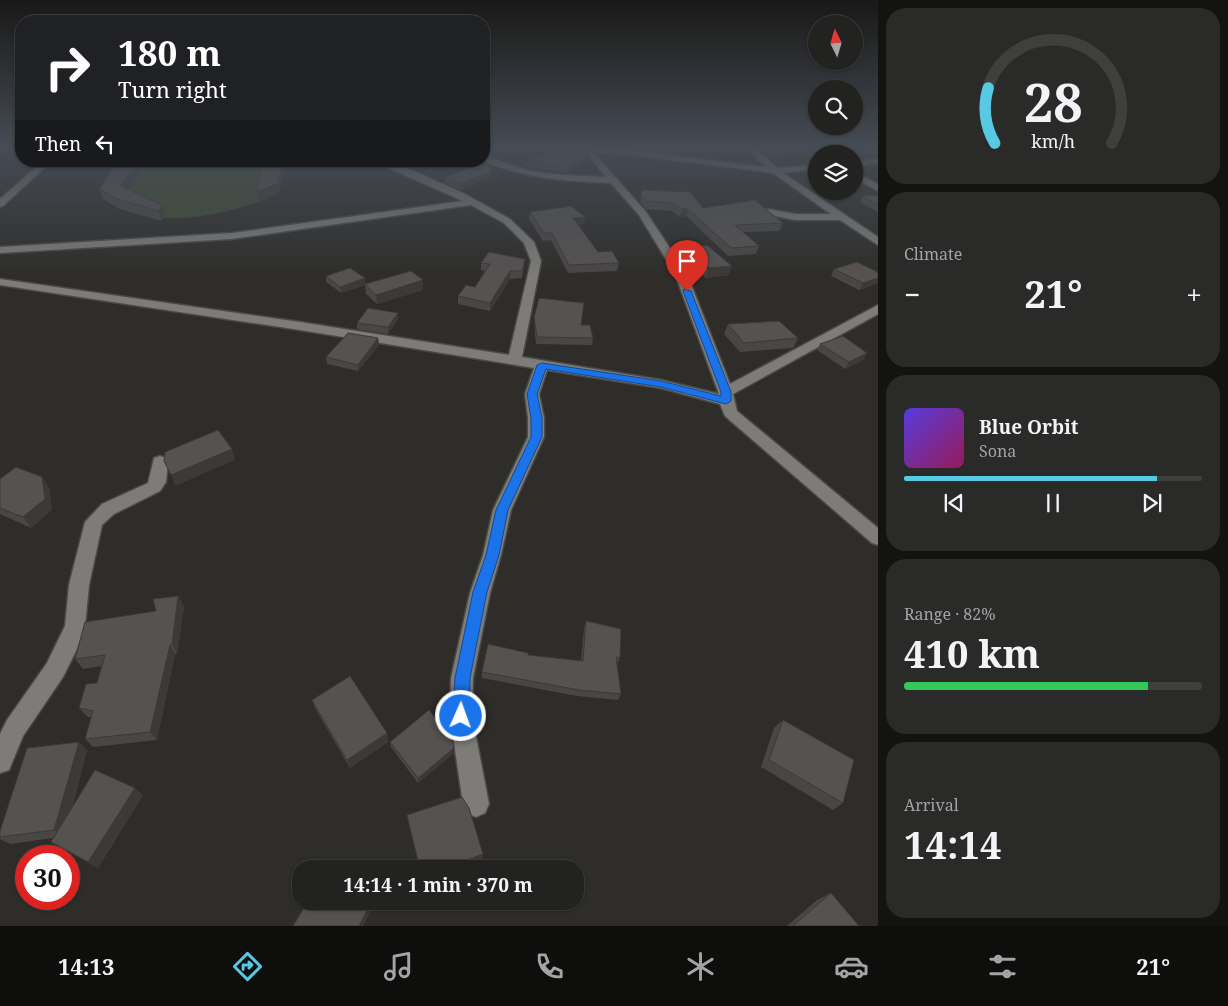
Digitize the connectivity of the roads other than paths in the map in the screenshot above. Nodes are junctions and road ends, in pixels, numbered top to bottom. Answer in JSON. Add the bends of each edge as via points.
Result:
{"nodes":[{"id":1,"x":15,"y":190,"type":"edge"},
{"id":2,"x":446,"y":190,"type":"edge"},
{"id":3,"x":623,"y":190,"type":"edge"},
{"id":4,"x":802,"y":190,"type":"edge"},
{"id":5,"x":473,"y":202,"type":"junction"},
{"id":6,"x":0,"y":204,"type":"edge"},
{"id":7,"x":768,"y":212,"type":"edge"},
{"id":8,"x":842,"y":218,"type":"junction"},
{"id":9,"x":878,"y":242,"type":"edge"},
{"id":10,"x":0,"y":250,"type":"edge"},
{"id":11,"x":0,"y":282,"type":"edge"},
{"id":12,"x":878,"y":309,"type":"edge"},
{"id":13,"x":514,"y":361,"type":"junction"},
{"id":14,"x":542,"y":365,"type":"junction"},
{"id":15,"x":726,"y":397,"type":"junction"},
{"id":16,"x":160,"y":462,"type":"dead end"},
{"id":17,"x":878,"y":538,"type":"edge"},
{"id":18,"x":0,"y":761,"type":"edge"},
{"id":19,"x":476,"y":804,"type":"dead end"}],
"edges":[{"from":1,"to":6,"type":"street"},
{"from":2,"to":5,"type":"street"},
{"from":3,"to":15,"type":"street","via":[[643,214],[681,274]]},
{"from":4,"to":8,"type":"street"},
{"from":5,"to":10,"type":"street","via":[[232,236]]},
{"from":5,"to":13,"type":"street","via":[[517,229],[529,242],[536,261]]},
{"from":7,"to":8,"type":"street","via":[[795,217]]},
{"from":8,"to":9,"type":"street"},
{"from":11,"to":13,"type":"street"},
{"from":12,"to":15,"type":"street"},
{"from":13,"to":14,"type":"street"},
{"from":14,"to":15,"type":"street"},
{"from":14,"to":19,"type":"street","via":[[532,394],[536,437],[502,510],[462,678],[461,716]]},
{"from":15,"to":17,"type":"street","via":[[730,413]]},
{"from":16,"to":18,"type":"street","via":[[158,482],[154,487],[108,509],[94,522],[79,585],[75,626],[66,649],[15,728]]}]}
